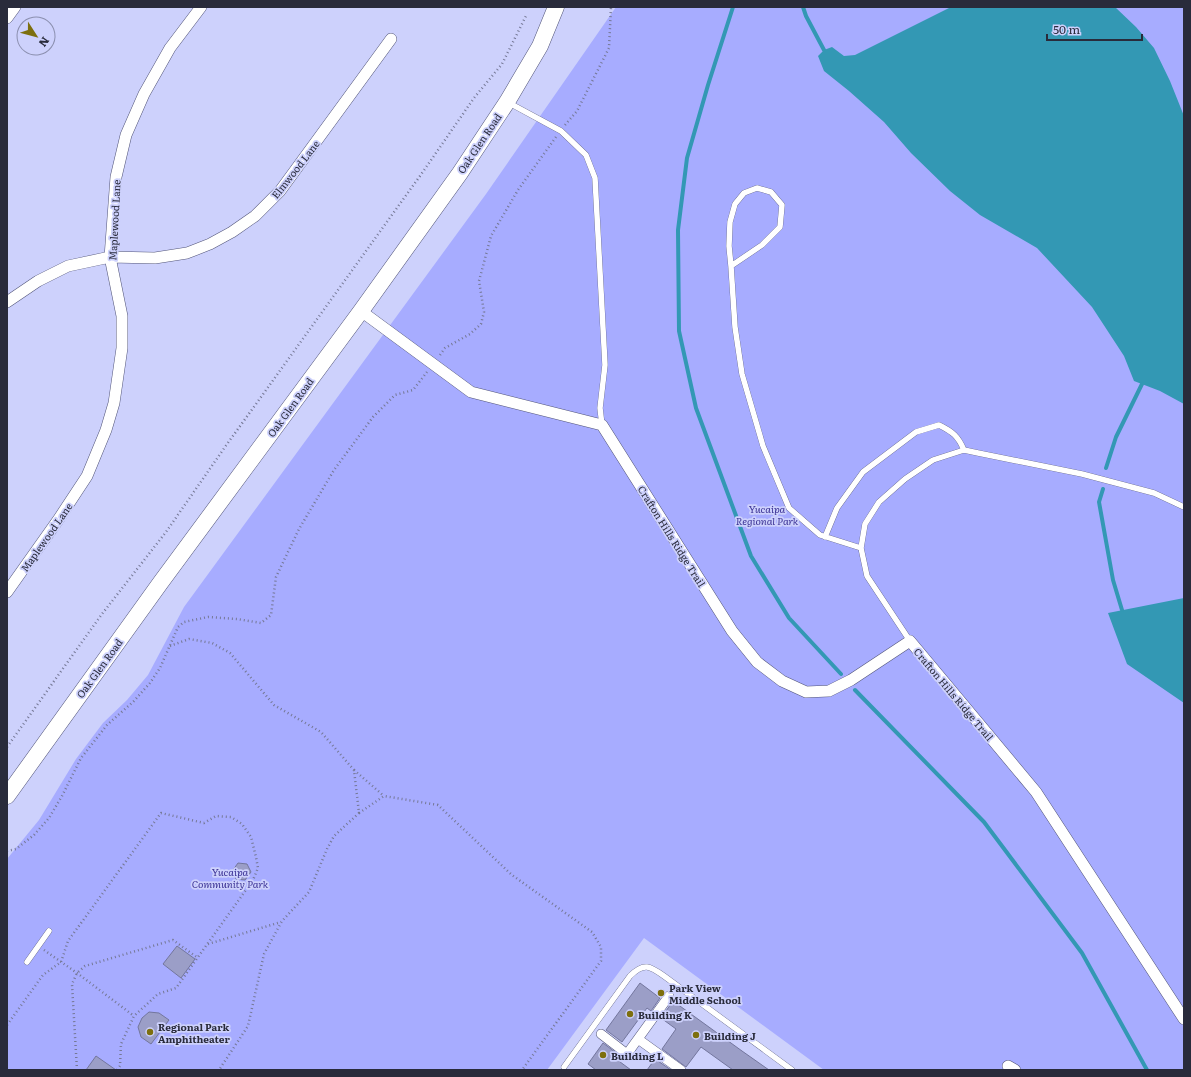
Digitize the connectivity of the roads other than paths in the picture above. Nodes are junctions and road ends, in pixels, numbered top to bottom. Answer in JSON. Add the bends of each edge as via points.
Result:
{"nodes":[{"id":1,"x":15,"y":7,"type":"edge"},
{"id":2,"x":201,"y":7,"type":"edge"},
{"id":3,"x":556,"y":7,"type":"edge"},
{"id":4,"x":7,"y":18,"type":"edge"},
{"id":5,"x":391,"y":40,"type":"dead end"},
{"id":6,"x":507,"y":102,"type":"junction"},
{"id":7,"x":110,"y":258,"type":"junction"},
{"id":8,"x":731,"y":266,"type":"junction"},
{"id":9,"x":7,"y":302,"type":"edge"},
{"id":10,"x":361,"y":311,"type":"junction"},
{"id":11,"x":602,"y":425,"type":"junction"},
{"id":12,"x":964,"y":450,"type":"junction"},
{"id":13,"x":1184,"y":507,"type":"edge"},
{"id":14,"x":825,"y":537,"type":"junction"},
{"id":15,"x":861,"y":548,"type":"junction"},
{"id":16,"x":7,"y":592,"type":"edge"},
{"id":17,"x":910,"y":642,"type":"junction"},
{"id":18,"x":7,"y":796,"type":"edge"},
{"id":19,"x":49,"y":931,"type":"dead end"},
{"id":20,"x":27,"y":962,"type":"dead end"},
{"id":21,"x":669,"y":996,"type":"dead end"},
{"id":22,"x":1184,"y":1019,"type":"edge"},
{"id":23,"x":601,"y":1034,"type":"dead end"},
{"id":24,"x":638,"y":1039,"type":"junction"},
{"id":25,"x":564,"y":1067,"type":"dead end"},
{"id":26,"x":681,"y":1070,"type":"edge"},
{"id":27,"x":792,"y":1070,"type":"edge"}],
"edges":[{"from":1,"to":4,"type":"street"},
{"from":2,"to":7,"type":"street","name":"Maplewood Lane","via":[[170,48],[144,94],[126,135],[116,177]]},
{"from":3,"to":6,"type":"main road","name":"Oak Glen Road","via":[[540,46]]},
{"from":5,"to":7,"type":"street","name":"Elmwood Lane","via":[[280,191],[255,216],[210,244],[187,253],[154,258]]},
{"from":6,"to":10,"type":"main road","name":"Oak Glen Road","via":[[460,173]]},
{"from":6,"to":11,"type":"lane","via":[[561,131],[586,155],[596,178],[605,365],[600,408]]},
{"from":7,"to":9,"type":"street","name":"Elmwood Lane","via":[[68,266],[38,281]]},
{"from":7,"to":16,"type":"street","name":"Maplewood Lane","via":[[122,316],[122,348],[114,403],[106,430],[87,476]]},
{"from":8,"to":8,"type":"lane","via":[[730,222],[734,204],[744,193],[756,188],[771,192],[782,205],[780,227],[762,245]]},
{"from":8,"to":14,"type":"lane","via":[[735,327],[742,374],[763,446],[789,508]]},
{"from":10,"to":11,"type":"street","via":[[471,392]]},
{"from":10,"to":18,"type":"main road","name":"Oak Glen Road"},
{"from":11,"to":17,"type":"street","name":"Crafton Hills Ridge Trail","via":[[732,632],[757,662],[782,681],[806,692],[828,691],[851,680]]},
{"from":12,"to":13,"type":"lane","via":[[1082,474],[1140,489]]},
{"from":12,"to":14,"type":"lane","via":[[951,431],[939,425],[916,432],[863,472],[837,508]]},
{"from":12,"to":15,"type":"lane","via":[[932,460],[879,502],[865,524]]},
{"from":14,"to":15,"type":"lane"},
{"from":15,"to":17,"type":"lane","via":[[867,576]]},
{"from":17,"to":22,"type":"street","name":"Crafton Hills Ridge Trail","via":[[1036,792]]},
{"from":19,"to":20,"type":"lane"},
{"from":21,"to":24,"type":"street"},
{"from":23,"to":24,"type":"street","via":[[627,1054]]},
{"from":24,"to":26,"type":"street"},
{"from":25,"to":27,"type":"lane","via":[[630,976],[638,968],[645,966],[664,976]]}]}
